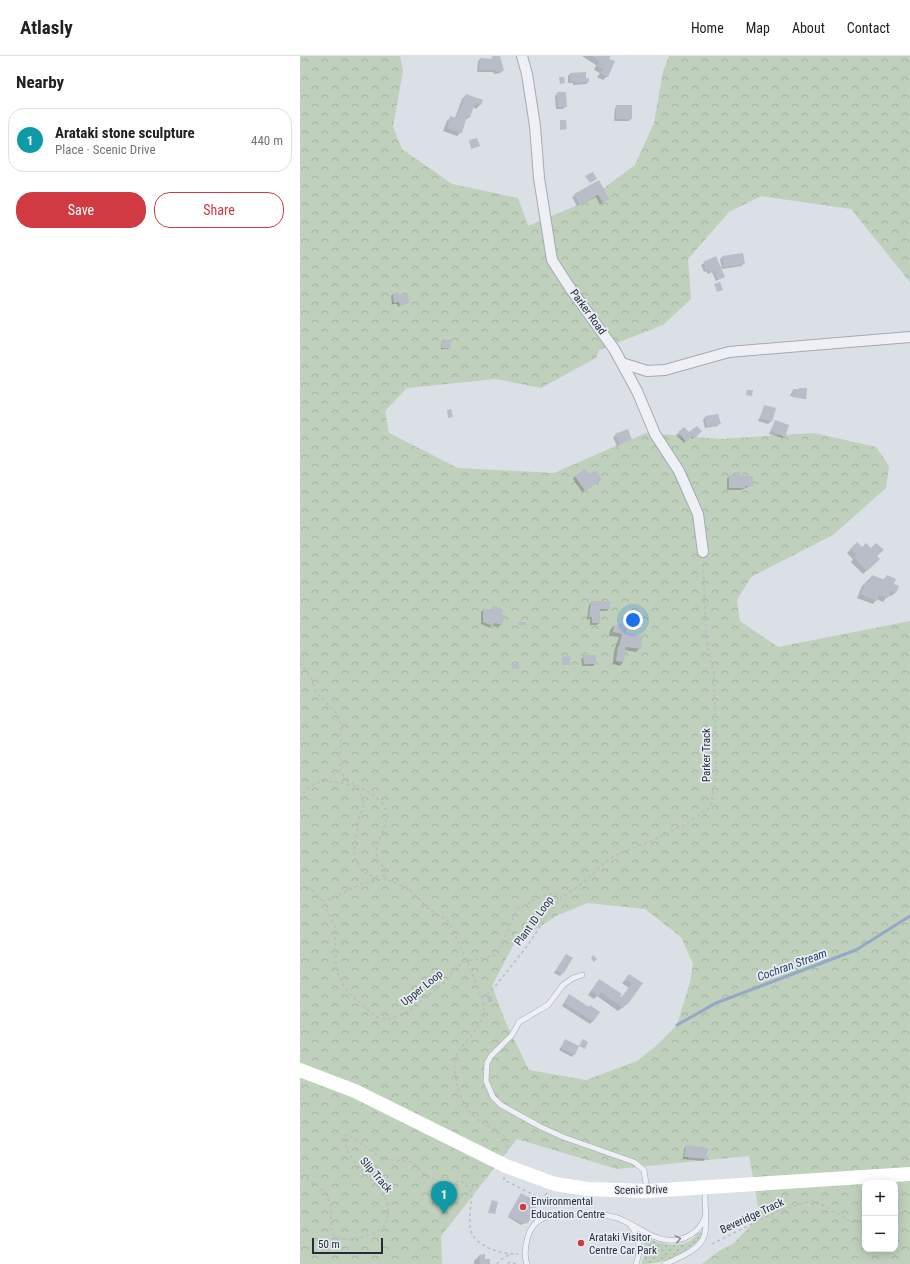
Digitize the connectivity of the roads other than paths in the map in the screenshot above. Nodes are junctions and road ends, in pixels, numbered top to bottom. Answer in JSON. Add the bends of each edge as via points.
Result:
{"nodes":[{"id":1,"x":522,"y":56,"type":"edge"},
{"id":2,"x":910,"y":337,"type":"edge"},
{"id":3,"x":622,"y":363,"type":"junction"},
{"id":4,"x":703,"y":552,"type":"road end"},
{"id":5,"x":582,"y":975,"type":"dead end"},
{"id":6,"x":300,"y":1070,"type":"edge"},
{"id":7,"x":910,"y":1174,"type":"edge"},
{"id":8,"x":706,"y":1188,"type":"junction"},
{"id":9,"x":647,"y":1191,"type":"junction"},
{"id":10,"x":706,"y":1217,"type":"junction"},
{"id":11,"x":629,"y":1223,"type":"junction"},
{"id":12,"x":527,"y":1264,"type":"edge"},
{"id":13,"x":636,"y":1264,"type":"edge"},
{"id":14,"x":665,"y":1264,"type":"edge"}],
"edges":[{"from":1,"to":3,"type":"street","name":"Parker Road","via":[[535,126],[539,178],[552,260]]},
{"from":2,"to":3,"type":"street","via":[[730,352],[665,370],[647,371]]},
{"from":3,"to":4,"type":"street","name":"Parker Road","via":[[655,434],[679,471],[698,514]]},
{"from":5,"to":9,"type":"lane","via":[[563,985],[548,1005],[519,1022],[512,1035],[491,1056],[486,1072],[487,1085],[493,1097],[502,1104],[541,1127],[634,1162],[644,1170]]},
{"from":6,"to":9,"type":"street","name":"Scenic Drive","via":[[355,1091],[506,1166],[555,1184],[596,1190]]},
{"from":7,"to":8,"type":"street","name":"Scenic Drive"},
{"from":8,"to":9,"type":"street","name":"Scenic Drive"},
{"from":8,"to":10,"type":"lane"},
{"from":11,"to":10,"type":"lane","one_way":true,"via":[[657,1238],[679,1240],[701,1228]]},
{"from":10,"to":14,"type":"lane","via":[[706,1234],[698,1247]]},
{"from":11,"to":12,"type":"lane","via":[[616,1217],[599,1214],[555,1214],[543,1217],[536,1222],[528,1237],[525,1254]]},
{"from":11,"to":13,"type":"lane","via":[[635,1230],[639,1248]]}]}
